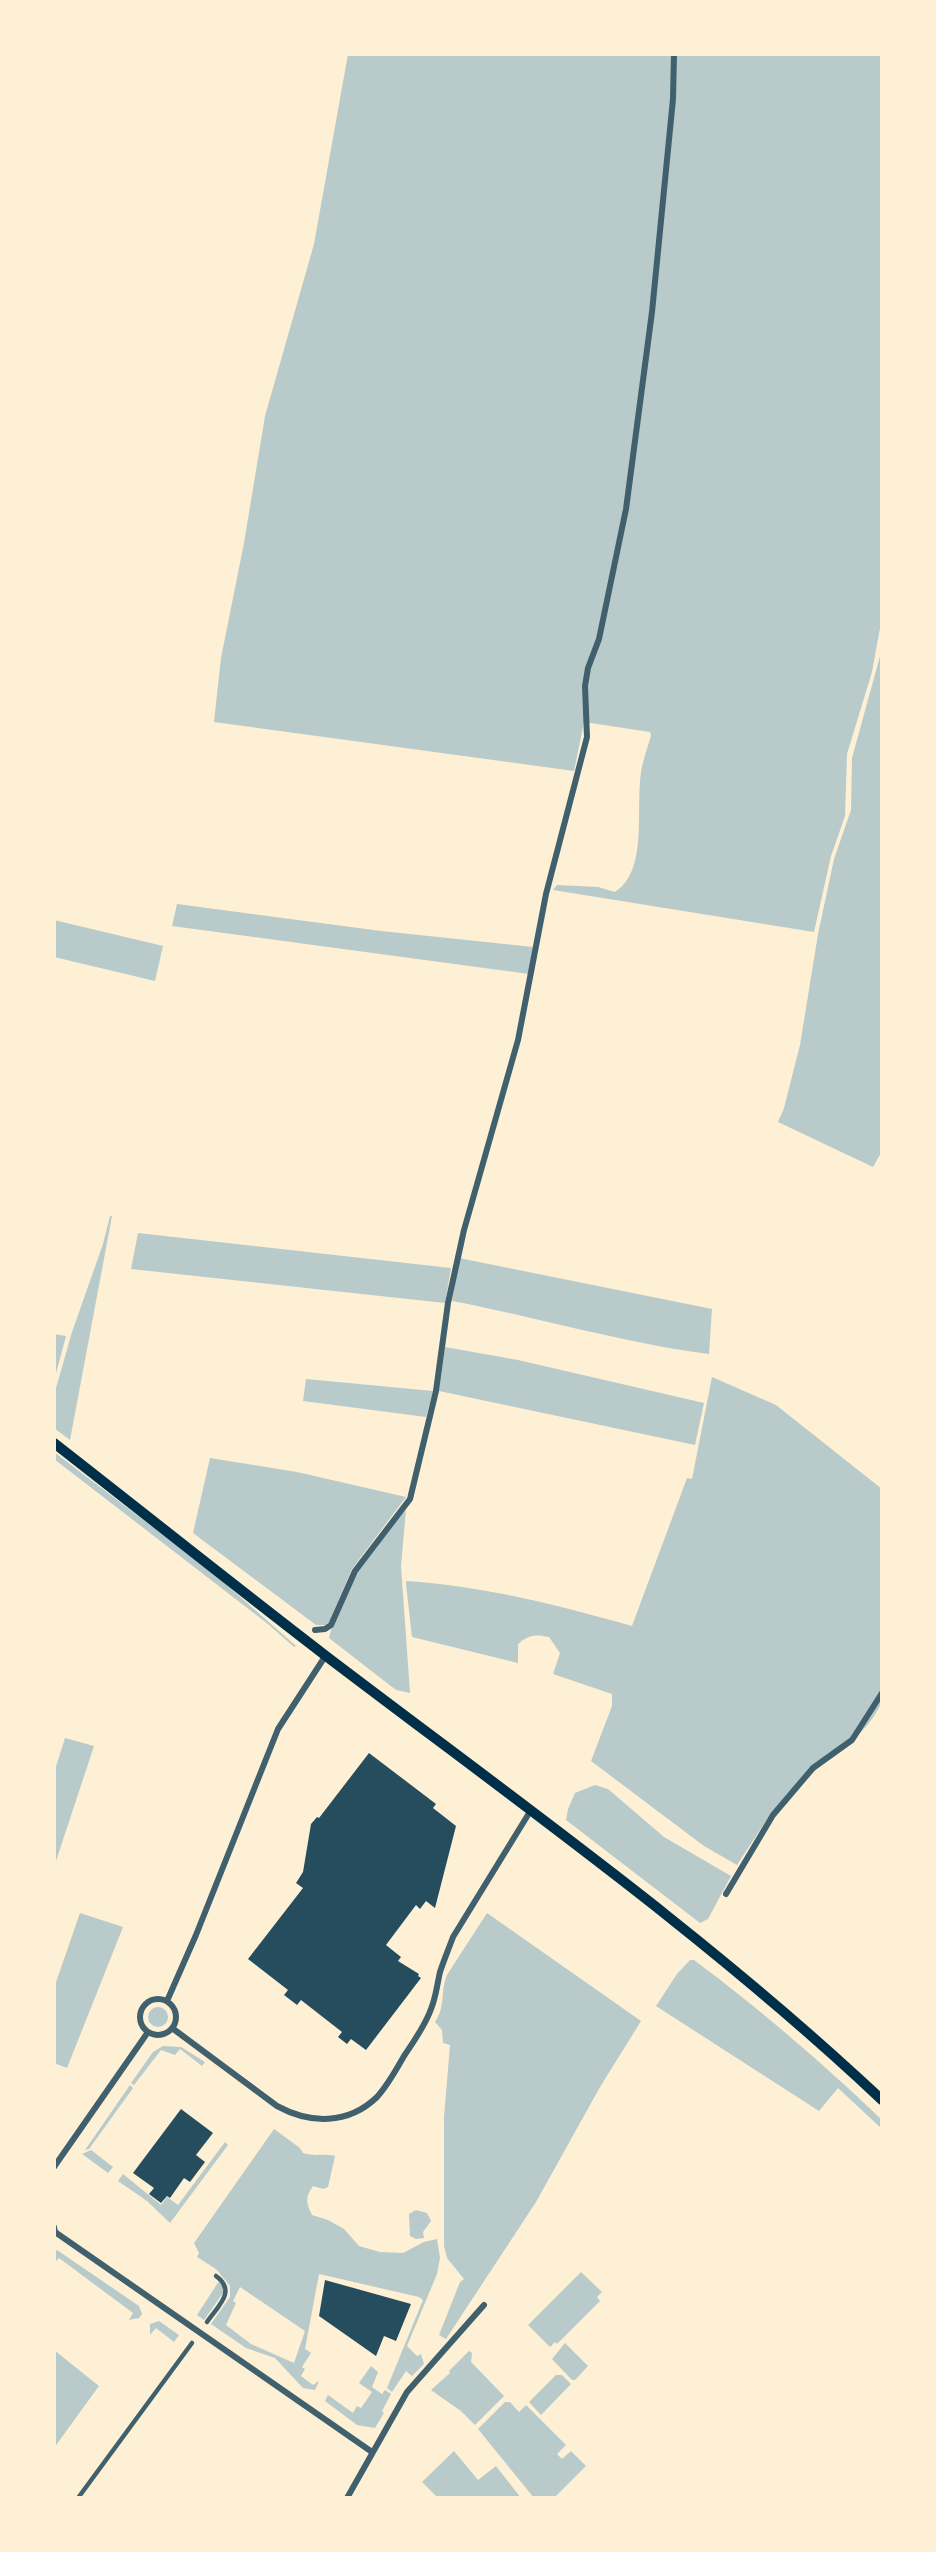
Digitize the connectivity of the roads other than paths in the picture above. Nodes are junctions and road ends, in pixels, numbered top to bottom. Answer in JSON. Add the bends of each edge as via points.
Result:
{"nodes":[{"id":1,"x":674,"y":54,"type":"edge"},
{"id":2,"x":54,"y":1443,"type":"edge"},
{"id":3,"x":315,"y":1630,"type":"dead end"},
{"id":4,"x":326,"y":1655,"type":"junction"},
{"id":5,"x":882,"y":1693,"type":"edge"},
{"id":6,"x":531,"y":1810,"type":"junction"},
{"id":7,"x":726,"y":1894,"type":"dead end"},
{"id":8,"x":167,"y":2001,"type":"junction"},
{"id":9,"x":172,"y":2028,"type":"junction"},
{"id":10,"x":148,"y":2032,"type":"junction"},
{"id":11,"x":882,"y":2100,"type":"edge"},
{"id":12,"x":54,"y":2167,"type":"edge"},
{"id":13,"x":54,"y":2231,"type":"edge"},
{"id":14,"x":216,"y":2276,"type":"dead end"},
{"id":15,"x":484,"y":2305,"type":"dead end"},
{"id":16,"x":207,"y":2322,"type":"dead end"},
{"id":17,"x":192,"y":2343,"type":"dead end"},
{"id":18,"x":372,"y":2452,"type":"junction"},
{"id":19,"x":78,"y":2498,"type":"edge"},
{"id":20,"x":346,"y":2498,"type":"edge"}],
"edges":[{"from":1,"to":3,"type":"street","via":[[673,99],[626,509],[585,686],[587,737],[546,894],[518,1040],[464,1230],[436,1391],[410,1499],[355,1571],[331,1625]]},
{"from":2,"to":4,"type":"main road"},
{"from":4,"to":6,"type":"main road"},
{"from":4,"to":8,"type":"street","via":[[278,1729]]},
{"from":5,"to":7,"type":"street","via":[[852,1740],[813,1768],[773,1815]]},
{"from":6,"to":9,"type":"street","via":[[453,1937],[425,2023],[389,2081],[365,2106],[327,2121],[294,2114]]},
{"from":6,"to":11,"type":"main road","via":[[740,1973]]},
{"from":8,"to":9,"type":"street","via":[[176,2013]]},
{"from":8,"to":10,"type":"street","via":[[153,1999],[141,2008],[140,2022]]},
{"from":9,"to":10,"type":"street","via":[[160,2035]]},
{"from":10,"to":12,"type":"street"},
{"from":13,"to":18,"type":"street"},
{"from":14,"to":16,"type":"street","via":[[227,2288]]},
{"from":15,"to":18,"type":"street","via":[[416,2379]]},
{"from":17,"to":19,"type":"street"},
{"from":18,"to":20,"type":"street"}]}
